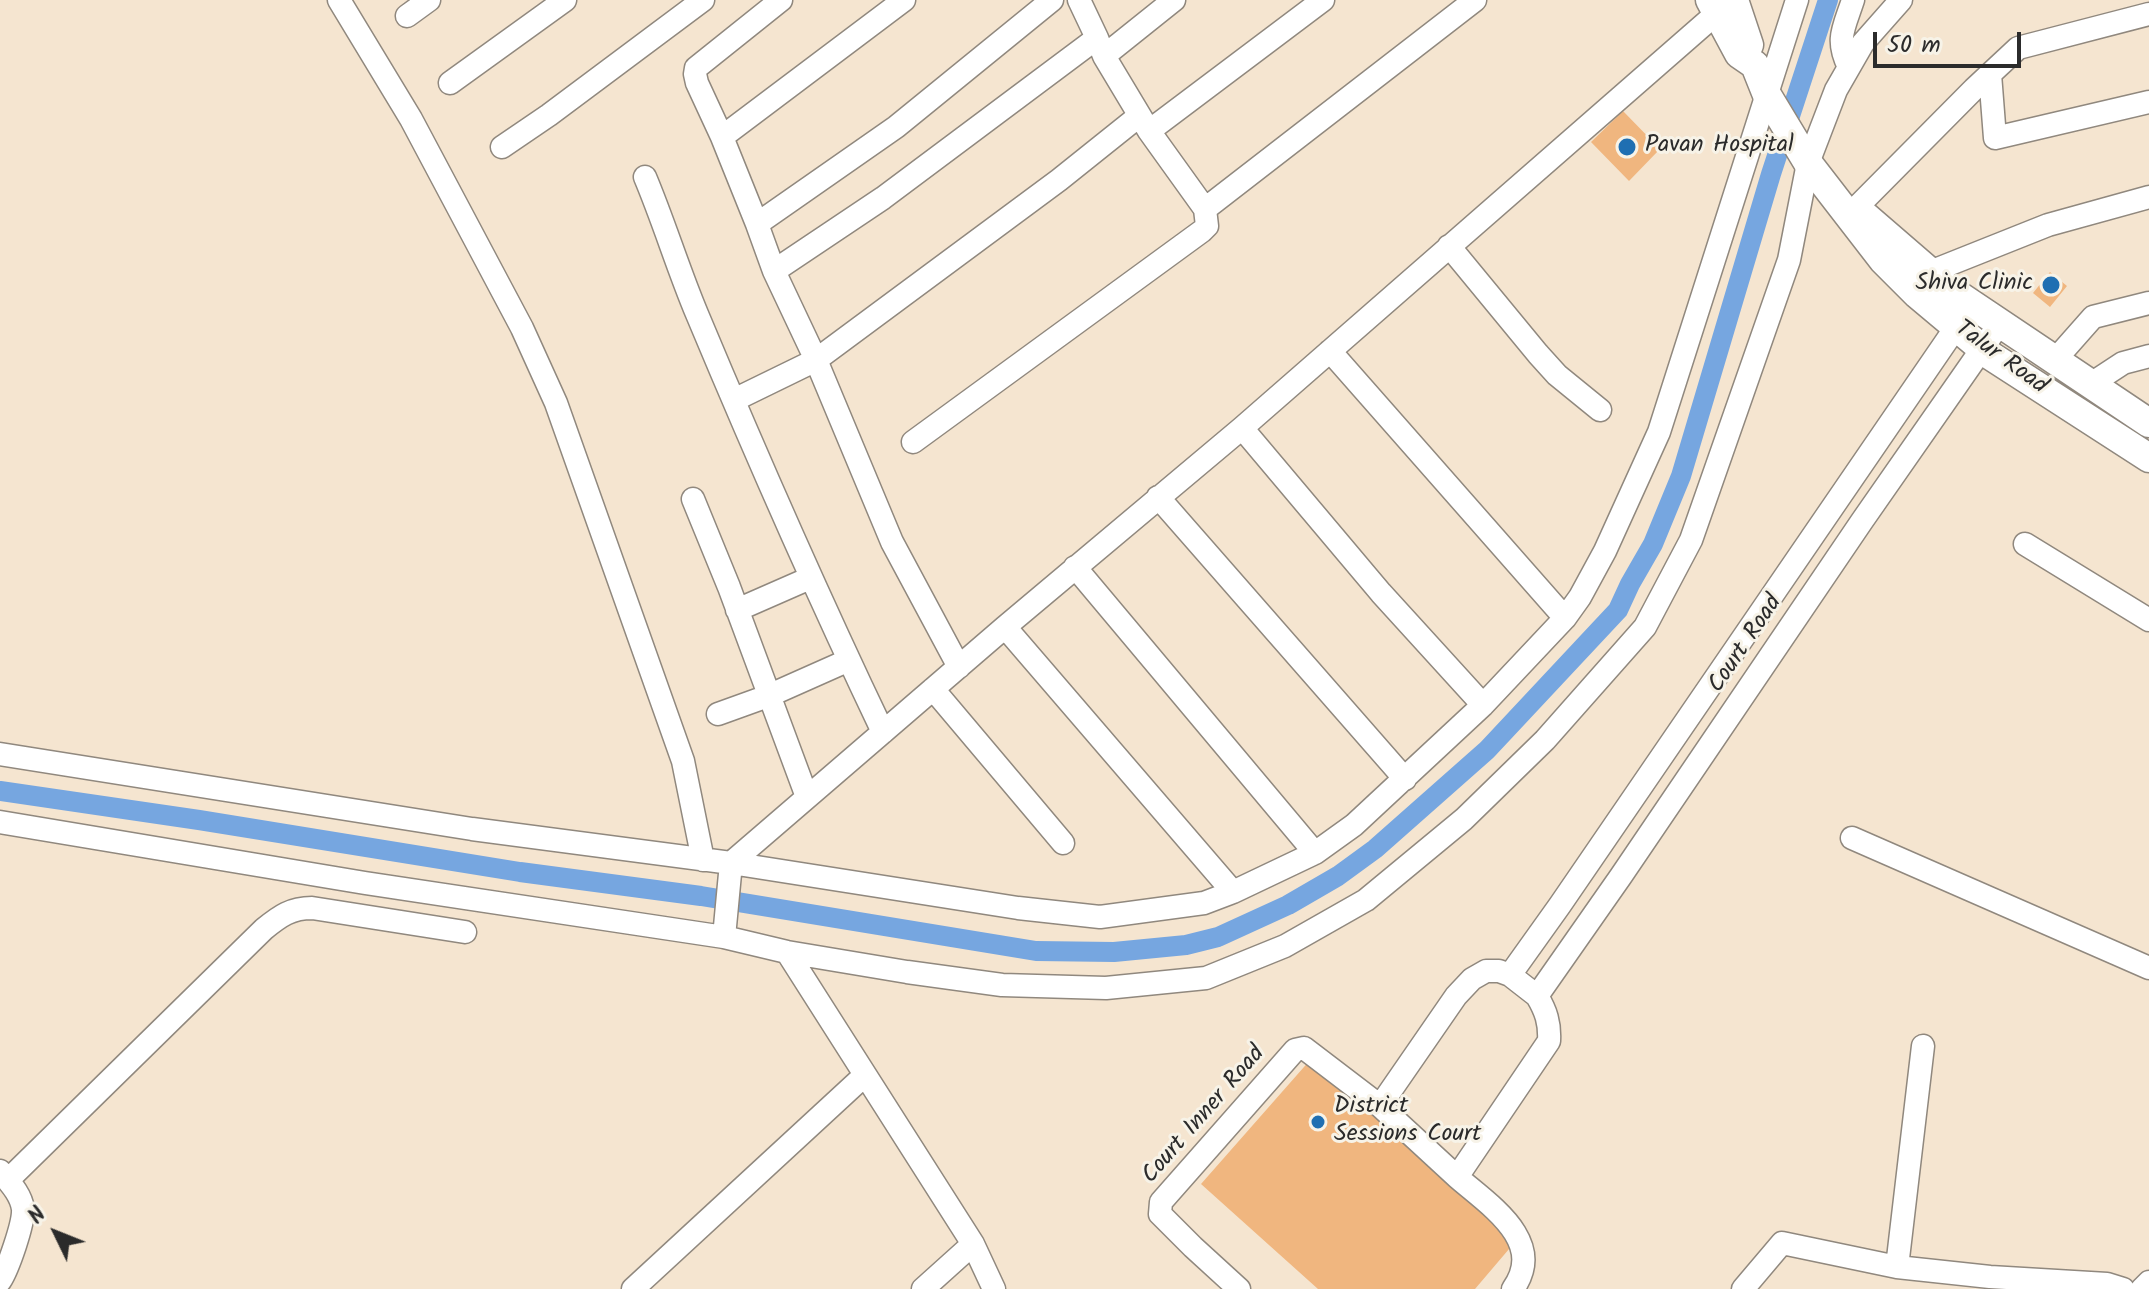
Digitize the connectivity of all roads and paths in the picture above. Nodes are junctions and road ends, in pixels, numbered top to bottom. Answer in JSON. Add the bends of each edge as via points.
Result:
{"nodes":[{"id":1,"x":339,"y":0,"type":"edge"},
{"id":2,"x":429,"y":0,"type":"edge"},
{"id":3,"x":565,"y":0,"type":"edge"},
{"id":4,"x":703,"y":0,"type":"edge"},
{"id":5,"x":781,"y":0,"type":"edge"},
{"id":6,"x":904,"y":0,"type":"edge"},
{"id":7,"x":1052,"y":0,"type":"edge"},
{"id":8,"x":1079,"y":0,"type":"edge"},
{"id":9,"x":1174,"y":0,"type":"edge"},
{"id":10,"x":1323,"y":0,"type":"edge"},
{"id":11,"x":1475,"y":0,"type":"edge"},
{"id":12,"x":1797,"y":0,"type":"edge"},
{"id":13,"x":1853,"y":0,"type":"edge"},
{"id":14,"x":1901,"y":0,"type":"edge"},
{"id":15,"x":1721,"y":4,"type":"edge"},
{"id":16,"x":2149,"y":14,"type":"edge"},
{"id":17,"x":407,"y":16,"type":"dead end"},
{"id":18,"x":1100,"y":47,"type":"junction"},
{"id":19,"x":1849,"y":67,"type":"junction"},
{"id":20,"x":1990,"y":74,"type":"junction"},
{"id":21,"x":450,"y":83,"type":"dead end"},
{"id":22,"x":1767,"y":95,"type":"junction"},
{"id":23,"x":2149,"y":102,"type":"edge"},
{"id":24,"x":1144,"y":124,"type":"junction"},
{"id":25,"x":722,"y":137,"type":"junction"},
{"id":26,"x":502,"y":147,"type":"dead end"},
{"id":27,"x":1808,"y":163,"type":"junction"},
{"id":28,"x":645,"y":177,"type":"dead end"},
{"id":29,"x":2149,"y":197,"type":"edge"},
{"id":30,"x":1856,"y":208,"type":"junction"},
{"id":31,"x":1205,"y":209,"type":"junction"},
{"id":32,"x":757,"y":224,"type":"junction"},
{"id":33,"x":1449,"y":246,"type":"junction"},
{"id":34,"x":774,"y":271,"type":"junction"},
{"id":35,"x":1930,"y":272,"type":"junction"},
{"id":36,"x":2149,"y":303,"type":"edge"},
{"id":37,"x":1972,"y":304,"type":"junction"},
{"id":38,"x":2000,"y":323,"type":"junction"},
{"id":39,"x":1955,"y":328,"type":"junction"},
{"id":40,"x":1983,"y":350,"type":"junction"},
{"id":41,"x":1330,"y":351,"type":"junction"},
{"id":42,"x":2149,"y":356,"type":"edge"},
{"id":43,"x":816,"y":360,"type":"junction"},
{"id":44,"x":2055,"y":360,"type":"junction"},
{"id":45,"x":2091,"y":384,"type":"junction"},
{"id":46,"x":734,"y":400,"type":"junction"},
{"id":47,"x":1600,"y":410,"type":"dead end"},
{"id":48,"x":2149,"y":423,"type":"edge"},
{"id":49,"x":1242,"y":428,"type":"junction"},
{"id":50,"x":913,"y":442,"type":"dead end"},
{"id":51,"x":2149,"y":458,"type":"edge"},
{"id":52,"x":1158,"y":497,"type":"junction"},
{"id":53,"x":693,"y":499,"type":"dead end"},
{"id":54,"x":2025,"y":544,"type":"dead end"},
{"id":55,"x":1075,"y":567,"type":"junction"},
{"id":56,"x":810,"y":578,"type":"junction"},
{"id":57,"x":737,"y":610,"type":"junction"},
{"id":58,"x":1565,"y":618,"type":"junction"},
{"id":59,"x":2149,"y":620,"type":"edge"},
{"id":60,"x":1005,"y":627,"type":"junction"},
{"id":61,"x":849,"y":660,"type":"junction"},
{"id":62,"x":959,"y":667,"type":"junction"},
{"id":63,"x":933,"y":689,"type":"junction"},
{"id":64,"x":768,"y":696,"type":"junction"},
{"id":65,"x":1483,"y":705,"type":"junction"},
{"id":66,"x":718,"y":714,"type":"dead end"},
{"id":67,"x":883,"y":732,"type":"junction"},
{"id":68,"x":0,"y":754,"type":"edge"},
{"id":69,"x":1405,"y":779,"type":"junction"},
{"id":70,"x":807,"y":797,"type":"junction"},
{"id":71,"x":0,"y":822,"type":"edge"},
{"id":72,"x":1852,"y":838,"type":"dead end"},
{"id":73,"x":1063,"y":843,"type":"dead end"},
{"id":74,"x":1315,"y":853,"type":"junction"},
{"id":75,"x":703,"y":860,"type":"junction"},
{"id":76,"x":730,"y":871,"type":"junction"},
{"id":77,"x":1233,"y":892,"type":"junction"},
{"id":78,"x":725,"y":929,"type":"junction"},
{"id":79,"x":465,"y":932,"type":"dead end"},
{"id":80,"x":787,"y":952,"type":"junction"},
{"id":81,"x":2149,"y":968,"type":"edge"},
{"id":82,"x":1510,"y":975,"type":"junction"},
{"id":83,"x":1537,"y":996,"type":"junction"},
{"id":84,"x":1923,"y":1046,"type":"dead end"},
{"id":85,"x":865,"y":1075,"type":"junction"},
{"id":86,"x":1380,"y":1106,"type":"junction"},
{"id":87,"x":4,"y":1175,"type":"edge"},
{"id":88,"x":1457,"y":1177,"type":"junction"},
{"id":89,"x":973,"y":1244,"type":"junction"},
{"id":90,"x":1897,"y":1267,"type":"junction"},
{"id":91,"x":0,"y":1281,"type":"edge"},
{"id":92,"x":2149,"y":1282,"type":"edge"},
{"id":93,"x":633,"y":1289,"type":"edge"},
{"id":94,"x":923,"y":1289,"type":"edge"},
{"id":95,"x":994,"y":1289,"type":"edge"},
{"id":96,"x":1239,"y":1289,"type":"edge"},
{"id":97,"x":1513,"y":1289,"type":"edge"},
{"id":98,"x":1743,"y":1289,"type":"edge"},
{"id":99,"x":2123,"y":1289,"type":"edge"},
{"id":100,"x":2142,"y":1289,"type":"edge"}],
"edges":[{"from":1,"to":75,"type":"street","via":[[411,119],[556,403],[683,761]]},
{"from":2,"to":17,"type":"street"},
{"from":3,"to":21,"type":"street"},
{"from":4,"to":26,"type":"street"},
{"from":5,"to":25,"type":"street","via":[[696,68],[697,83]]},
{"from":6,"to":25,"type":"street"},
{"from":7,"to":32,"type":"street","via":[[896,127]]},
{"from":8,"to":18,"type":"street"},
{"from":9,"to":18,"type":"street"},
{"from":10,"to":24,"type":"street"},
{"from":11,"to":31,"type":"street"},
{"from":12,"to":22,"type":"street"},
{"from":13,"to":19,"type":"street","via":[[1840,39]]},
{"from":14,"to":19,"type":"street"},
{"from":15,"to":22,"type":"main road","name":"Talur Road","via":[[1739,54],[1755,65]]},
{"from":15,"to":33,"type":"street"},
{"from":16,"to":20,"type":"street","via":[[2018,48]]},
{"from":18,"to":24,"type":"street"},
{"from":18,"to":34,"type":"street"},
{"from":19,"to":27,"type":"street"},
{"from":20,"to":23,"type":"street","via":[[1995,138]]},
{"from":20,"to":30,"type":"street"},
{"from":22,"to":27,"type":"main road","name":"Talur Road"},
{"from":22,"to":58,"type":"street","via":[[1659,432],[1591,579]]},
{"from":24,"to":31,"type":"street"},
{"from":24,"to":43,"type":"street","via":[[1059,180]]},
{"from":25,"to":32,"type":"street"},
{"from":27,"to":30,"type":"main road","name":"Talur Road"},
{"from":27,"to":39,"type":"main road","name":"Talur Road","via":[[1883,260]]},
{"from":27,"to":80,"type":"street","via":[[1789,260],[1697,525],[1645,627],[1545,740],[1464,819],[1366,900],[1285,946],[1206,978],[1106,988],[1002,985]]},
{"from":28,"to":46,"type":"street"},
{"from":29,"to":35,"type":"street","via":[[2048,225]]},
{"from":30,"to":35,"type":"main road","name":"Talur Road"},
{"from":31,"to":50,"type":"street","via":[[1207,226],[1202,231]]},
{"from":32,"to":34,"type":"street"},
{"from":33,"to":41,"type":"street"},
{"from":33,"to":47,"type":"street","via":[[1557,375]]},
{"from":34,"to":43,"type":"street"},
{"from":35,"to":37,"type":"main road","name":"Talur Road"},
{"from":36,"to":44,"type":"street","via":[[2093,317]]},
{"from":37,"to":38,"type":"main road","name":"Talur Road"},
{"from":37,"to":39,"type":"street","name":"Court Road"},
{"from":38,"to":40,"type":"street","name":"Court Road"},
{"from":38,"to":44,"type":"main road","name":"Talur Road"},
{"from":39,"to":40,"type":"main road","name":"Talur Road"},
{"from":39,"to":82,"type":"street","name":"Court Road"},
{"from":40,"to":51,"type":"main road","name":"Talur Road"},
{"from":40,"to":83,"type":"street","name":"Court Road"},
{"from":41,"to":49,"type":"street"},
{"from":41,"to":58,"type":"street"},
{"from":42,"to":45,"type":"street","via":[[2123,363]]},
{"from":43,"to":46,"type":"street"},
{"from":43,"to":62,"type":"street","via":[[892,542]]},
{"from":44,"to":45,"type":"main road","name":"Talur Road"},
{"from":45,"to":48,"type":"main road","name":"Talur Road"},
{"from":46,"to":56,"type":"street"},
{"from":49,"to":52,"type":"street"},
{"from":49,"to":65,"type":"street"},
{"from":52,"to":55,"type":"street"},
{"from":52,"to":69,"type":"street"},
{"from":53,"to":57,"type":"street"},
{"from":54,"to":59,"type":"street"},
{"from":55,"to":60,"type":"street"},
{"from":55,"to":74,"type":"street"},
{"from":56,"to":57,"type":"street"},
{"from":56,"to":61,"type":"street"},
{"from":57,"to":64,"type":"street"},
{"from":58,"to":65,"type":"street"},
{"from":60,"to":62,"type":"street"},
{"from":60,"to":77,"type":"street"},
{"from":61,"to":64,"type":"street"},
{"from":61,"to":67,"type":"street"},
{"from":62,"to":63,"type":"street"},
{"from":63,"to":67,"type":"street"},
{"from":63,"to":73,"type":"street"},
{"from":64,"to":66,"type":"street"},
{"from":64,"to":70,"type":"street"},
{"from":65,"to":69,"type":"street"},
{"from":67,"to":70,"type":"street"},
{"from":68,"to":75,"type":"street"},
{"from":69,"to":74,"type":"street"},
{"from":70,"to":76,"type":"street"},
{"from":71,"to":78,"type":"street","via":[[396,888]]},
{"from":72,"to":81,"type":"street"},
{"from":74,"to":77,"type":"street"},
{"from":75,"to":76,"type":"street"},
{"from":76,"to":77,"type":"street","via":[[1100,917],[1204,903]]},
{"from":76,"to":78,"type":"street"},
{"from":78,"to":80,"type":"street"},
{"from":79,"to":87,"type":"street","via":[[312,908],[283,914]]},
{"from":80,"to":85,"type":"street"},
{"from":82,"to":83,"type":"street"},
{"from":82,"to":86,"type":"street","via":[[1486,971],[1472,979]]},
{"from":83,"to":88,"type":"street","via":[[1550,1027],[1549,1041]]},
{"from":84,"to":90,"type":"street"},
{"from":85,"to":89,"type":"street"},
{"from":85,"to":93,"type":"street"},
{"from":86,"to":88,"type":"street"},
{"from":86,"to":96,"type":"street","name":"Court Inner Road","via":[[1304,1048],[1295,1050],[1161,1202],[1160,1214]]},
{"from":87,"to":91,"type":"street","via":[[23,1210],[10,1264]]},
{"from":88,"to":97,"type":"street","via":[[1498,1212],[1522,1244],[1521,1271]]},
{"from":89,"to":94,"type":"street"},
{"from":89,"to":95,"type":"street"},
{"from":90,"to":98,"type":"street","via":[[1782,1243]]},
{"from":90,"to":99,"type":"street"},
{"from":92,"to":100,"type":"street"}]}
